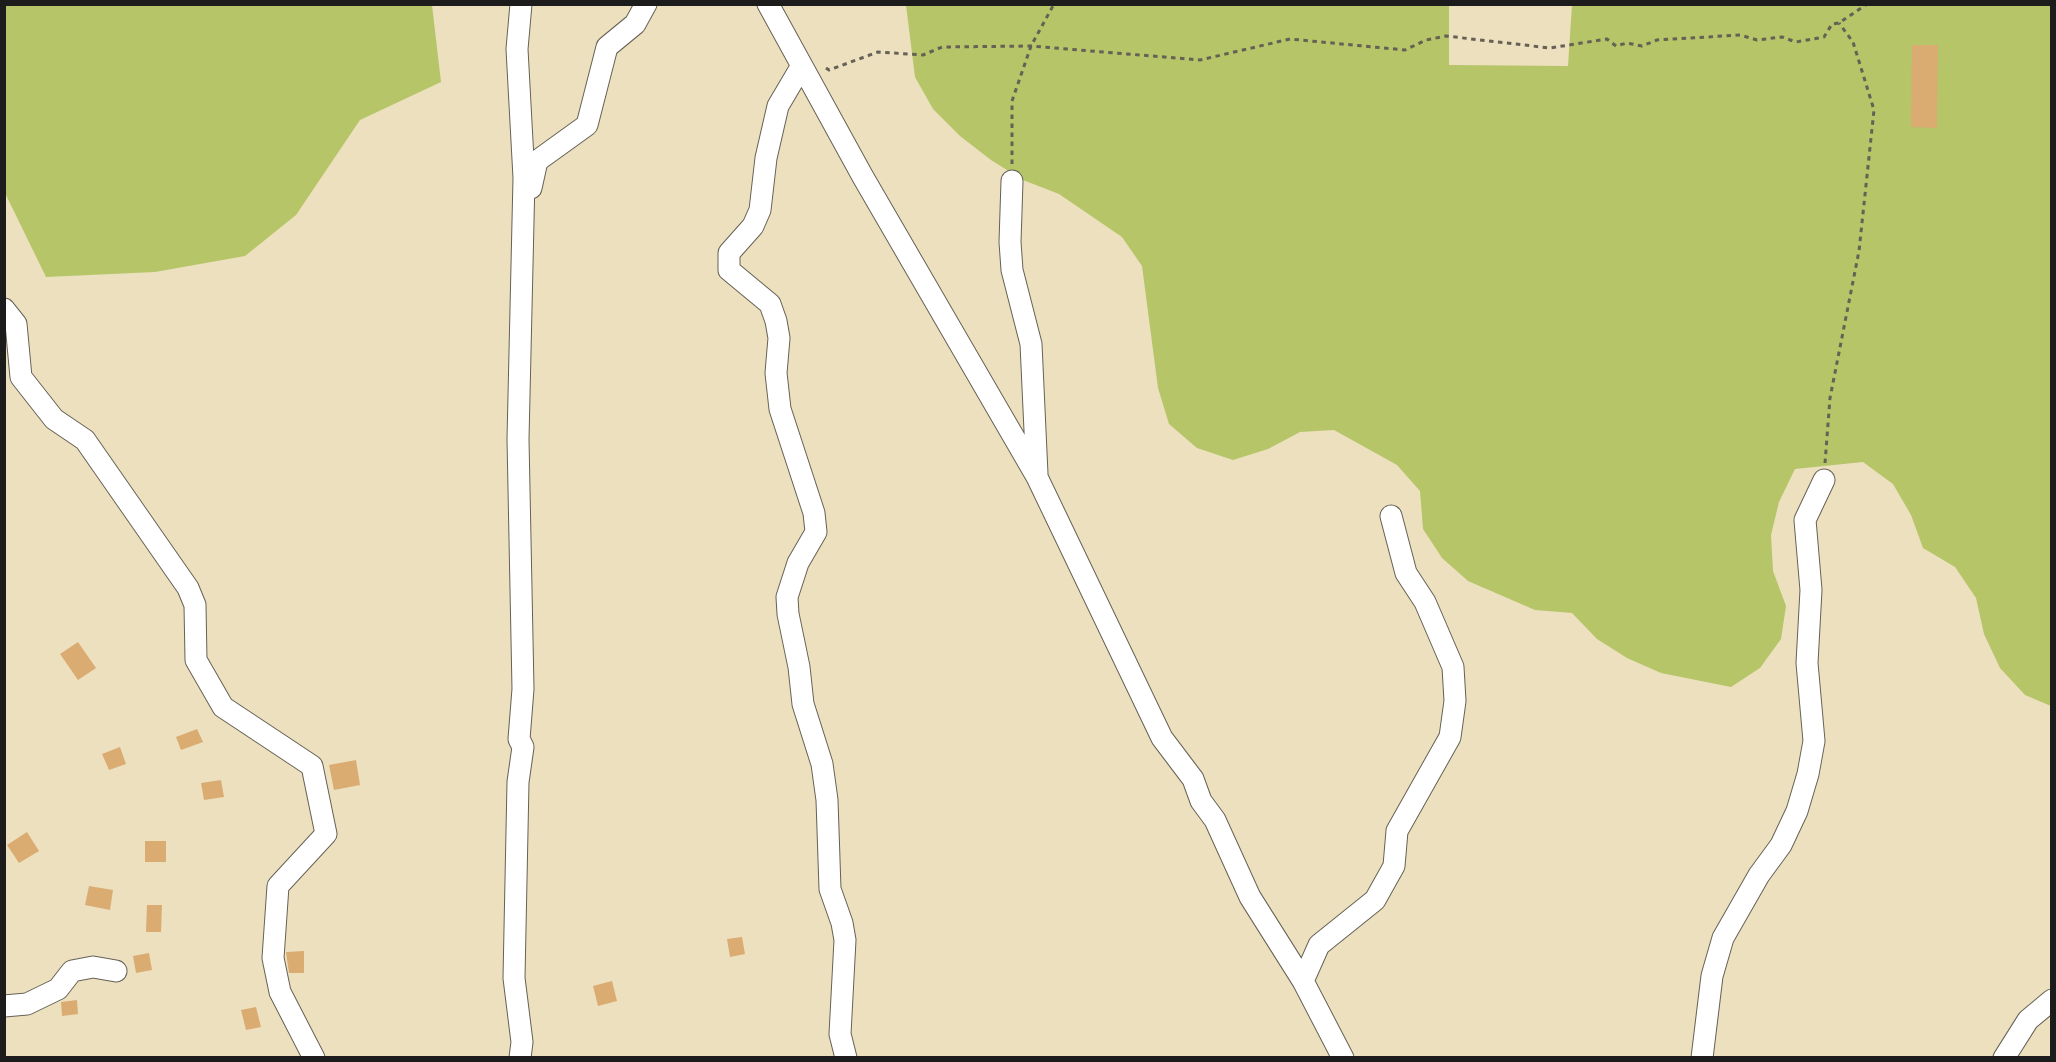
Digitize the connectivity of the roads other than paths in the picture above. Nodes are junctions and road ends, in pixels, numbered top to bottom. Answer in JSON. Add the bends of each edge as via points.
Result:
{"nodes":[{"id":1,"x":521,"y":4,"type":"edge"},
{"id":2,"x":646,"y":4,"type":"edge"},
{"id":3,"x":768,"y":4,"type":"edge"},
{"id":4,"x":801,"y":67,"type":"junction"},
{"id":5,"x":1012,"y":181,"type":"road end"},
{"id":6,"x":523,"y":197,"type":"junction"},
{"id":7,"x":4,"y":309,"type":"edge"},
{"id":8,"x":1037,"y":477,"type":"junction"},
{"id":9,"x":1824,"y":480,"type":"road end"},
{"id":10,"x":1391,"y":516,"type":"dead end"},
{"id":11,"x":116,"y":971,"type":"dead end"},
{"id":12,"x":1303,"y":981,"type":"junction"},
{"id":13,"x":2052,"y":1000,"type":"edge"},
{"id":14,"x":4,"y":1006,"type":"edge"},
{"id":15,"x":314,"y":1058,"type":"edge"},
{"id":16,"x":520,"y":1058,"type":"edge"},
{"id":17,"x":846,"y":1058,"type":"edge"},
{"id":18,"x":1343,"y":1058,"type":"edge"},
{"id":19,"x":1702,"y":1058,"type":"edge"},
{"id":20,"x":2004,"y":1058,"type":"edge"}],
"edges":[{"from":1,"to":6,"type":"street","via":[[517,49]]},
{"from":2,"to":6,"type":"street","via":[[635,24],[607,47],[587,125],[537,161],[530,191]]},
{"from":3,"to":4,"type":"street"},
{"from":4,"to":8,"type":"street"},
{"from":4,"to":17,"type":"street","via":[[778,106],[760,210],[753,226],[729,253],[729,270],[770,304],[776,321],[780,410],[814,513],[816,532],[798,563],[787,597],[803,704],[822,764],[830,889],[845,940],[840,1034]]},
{"from":5,"to":8,"type":"street","via":[[1011,260],[1031,344]]},
{"from":6,"to":16,"type":"street","via":[[518,439],[523,689],[519,739],[523,747],[518,782],[513,978],[522,1042]]},
{"from":7,"to":15,"type":"street","via":[[16,324],[21,377],[54,419],[85,440],[188,588],[195,605],[196,660],[223,707],[312,766],[326,834],[278,886],[273,958],[280,992]]},
{"from":8,"to":12,"type":"street","via":[[1162,738],[1193,779],[1250,897]]},
{"from":9,"to":19,"type":"street","via":[[1805,520],[1811,590],[1807,663],[1814,741],[1808,774],[1781,845],[1723,938],[1712,976]]},
{"from":10,"to":12,"type":"street","via":[[1406,573],[1425,602],[1453,667],[1455,701],[1450,737],[1397,831],[1394,866],[1375,900],[1319,945]]},
{"from":11,"to":14,"type":"street","via":[[93,967],[72,971],[58,989],[27,1004]]},
{"from":12,"to":18,"type":"street"},
{"from":13,"to":20,"type":"street","via":[[2028,1020]]}]}
